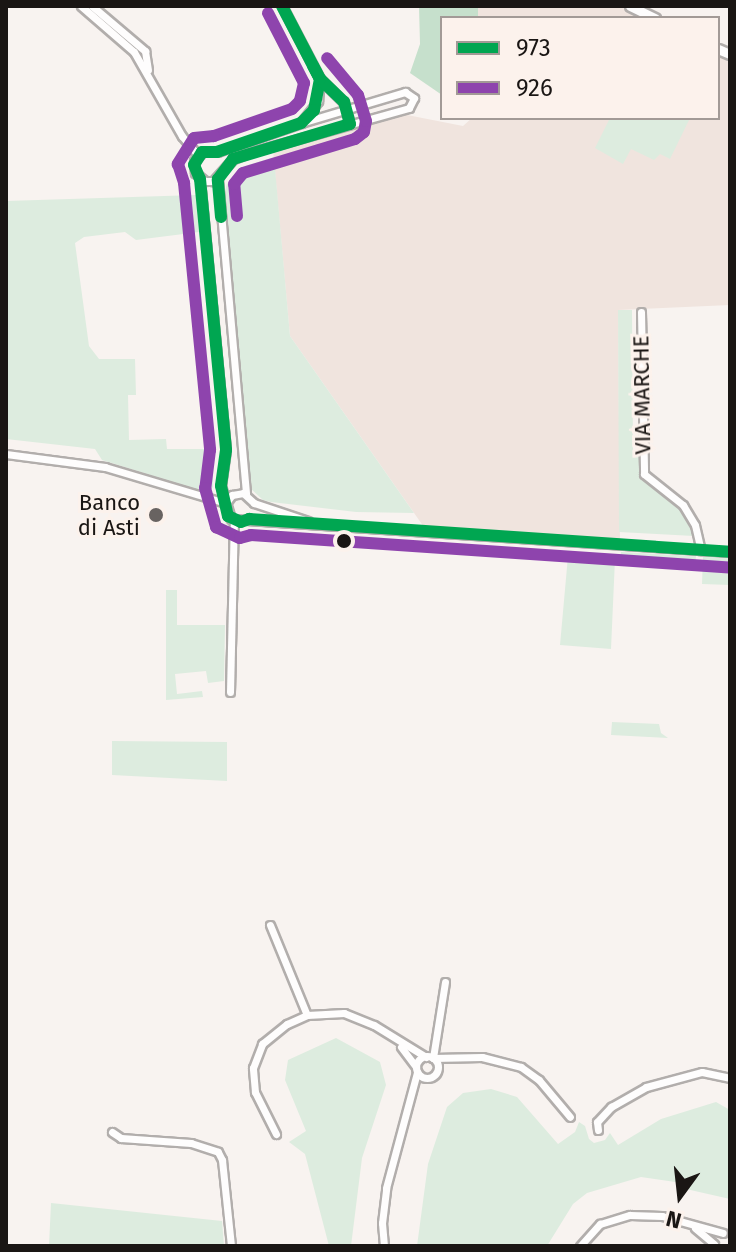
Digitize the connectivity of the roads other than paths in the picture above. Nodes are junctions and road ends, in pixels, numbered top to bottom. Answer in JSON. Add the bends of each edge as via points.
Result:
{"nodes":[{"id":1,"x":81,"y":6,"type":"edge"},
{"id":2,"x":92,"y":6,"type":"edge"},
{"id":3,"x":282,"y":6,"type":"edge"},
{"id":4,"x":630,"y":6,"type":"edge"},
{"id":5,"x":651,"y":16,"type":"edge"},
{"id":6,"x":148,"y":72,"type":"junction"},
{"id":7,"x":320,"y":79,"type":"junction"},
{"id":8,"x":348,"y":109,"type":"junction"},
{"id":9,"x":301,"y":123,"type":"junction"},
{"id":10,"x":350,"y":124,"type":"junction"},
{"id":11,"x":217,"y":152,"type":"junction"},
{"id":12,"x":198,"y":155,"type":"junction"},
{"id":13,"x":225,"y":166,"type":"junction"},
{"id":14,"x":200,"y":179,"type":"junction"},
{"id":15,"x":218,"y":179,"type":"junction"},
{"id":16,"x":641,"y":312,"type":"dead end"},
{"id":17,"x":6,"y":454,"type":"edge"},
{"id":18,"x":246,"y":494,"type":"junction"},
{"id":19,"x":226,"y":503,"type":"junction"},
{"id":20,"x":254,"y":503,"type":"junction"},
{"id":21,"x":249,"y":519,"type":"junction"},
{"id":22,"x":234,"y":521,"type":"junction"},
{"id":23,"x":333,"y":527,"type":"junction"},
{"id":24,"x":701,"y":550,"type":"junction"},
{"id":25,"x":730,"y":552,"type":"edge"},
{"id":26,"x":230,"y":692,"type":"dead end"},
{"id":27,"x":270,"y":925,"type":"dead end"},
{"id":28,"x":445,"y":982,"type":"dead end"},
{"id":29,"x":307,"y":1015,"type":"junction"},
{"id":30,"x":397,"y":1042,"type":"junction"},
{"id":31,"x":430,"y":1058,"type":"junction"},
{"id":32,"x":464,"y":1058,"type":"junction"},
{"id":33,"x":417,"y":1070,"type":"junction"},
{"id":34,"x":434,"y":1076,"type":"junction"},
{"id":35,"x":730,"y":1078,"type":"edge"},
{"id":36,"x":413,"y":1098,"type":"junction"},
{"id":37,"x":570,"y":1117,"type":"dead end"},
{"id":38,"x":598,"y":1130,"type":"dead end"},
{"id":39,"x":112,"y":1132,"type":"dead end"},
{"id":40,"x":276,"y":1134,"type":"dead end"},
{"id":41,"x":694,"y":1227,"type":"junction"},
{"id":42,"x":728,"y":1233,"type":"edge"},
{"id":43,"x":714,"y":1245,"type":"edge"},
{"id":44,"x":231,"y":1246,"type":"edge"},
{"id":45,"x":384,"y":1246,"type":"edge"},
{"id":46,"x":580,"y":1246,"type":"edge"}],
"edges":[{"from":1,"to":6,"type":"street","via":[[134,52]]},
{"from":2,"to":6,"type":"street","via":[[145,51]]},
{"from":3,"to":7,"type":"street"},
{"from":4,"to":5,"type":"street"},
{"from":6,"to":12,"type":"street"},
{"from":7,"to":8,"type":"street"},
{"from":7,"to":9,"type":"street","via":[[318,101]]},
{"from":8,"to":9,"type":"street"},
{"from":8,"to":10,"type":"street"},
{"from":8,"to":10,"type":"street","via":[[405,92],[414,98],[409,108]]},
{"from":9,"to":11,"type":"street"},
{"from":10,"to":13,"type":"street","via":[[248,153]]},
{"from":11,"to":12,"type":"street"},
{"from":11,"to":13,"type":"street"},
{"from":12,"to":14,"type":"street","via":[[194,169]]},
{"from":13,"to":15,"type":"street"},
{"from":14,"to":15,"type":"street"},
{"from":14,"to":19,"type":"street","via":[[226,450],[221,486]]},
{"from":15,"to":18,"type":"street"},
{"from":16,"to":24,"type":"street","name":"VIA MARCHE","via":[[644,474],[683,505]]},
{"from":17,"to":19,"type":"street","via":[[105,467]]},
{"from":18,"to":19,"type":"street","via":[[234,494]]},
{"from":18,"to":20,"type":"street"},
{"from":19,"to":22,"type":"street"},
{"from":20,"to":21,"type":"street"},
{"from":20,"to":23,"type":"street"},
{"from":21,"to":22,"type":"street"},
{"from":21,"to":23,"type":"street"},
{"from":22,"to":26,"type":"street"},
{"from":23,"to":24,"type":"street"},
{"from":24,"to":25,"type":"street"},
{"from":27,"to":29,"type":"street"},
{"from":28,"to":31,"type":"street"},
{"from":29,"to":30,"type":"street","via":[[326,1012],[359,1018]]},
{"from":29,"to":40,"type":"street","via":[[273,1033],[256,1055],[252,1082]]},
{"from":30,"to":31,"type":"street"},
{"from":30,"to":33,"type":"street"},
{"from":31,"to":32,"type":"street"},
{"from":31,"to":33,"type":"street","via":[[420,1059]]},
{"from":31,"to":34,"type":"street","via":[[438,1064]]},
{"from":32,"to":34,"type":"street"},
{"from":32,"to":37,"type":"street","via":[[521,1067]]},
{"from":33,"to":34,"type":"street","via":[[423,1078]]},
{"from":33,"to":36,"type":"street"},
{"from":34,"to":36,"type":"street"},
{"from":35,"to":38,"type":"street","via":[[702,1072],[646,1087],[611,1107],[597,1122]]},
{"from":36,"to":45,"type":"street","via":[[386,1188]]},
{"from":39,"to":44,"type":"street","via":[[218,1152]]},
{"from":41,"to":42,"type":"street"},
{"from":41,"to":43,"type":"street"},
{"from":41,"to":46,"type":"street","via":[[662,1216],[630,1215],[600,1224]]},
{"from":42,"to":43,"type":"street"}]}
